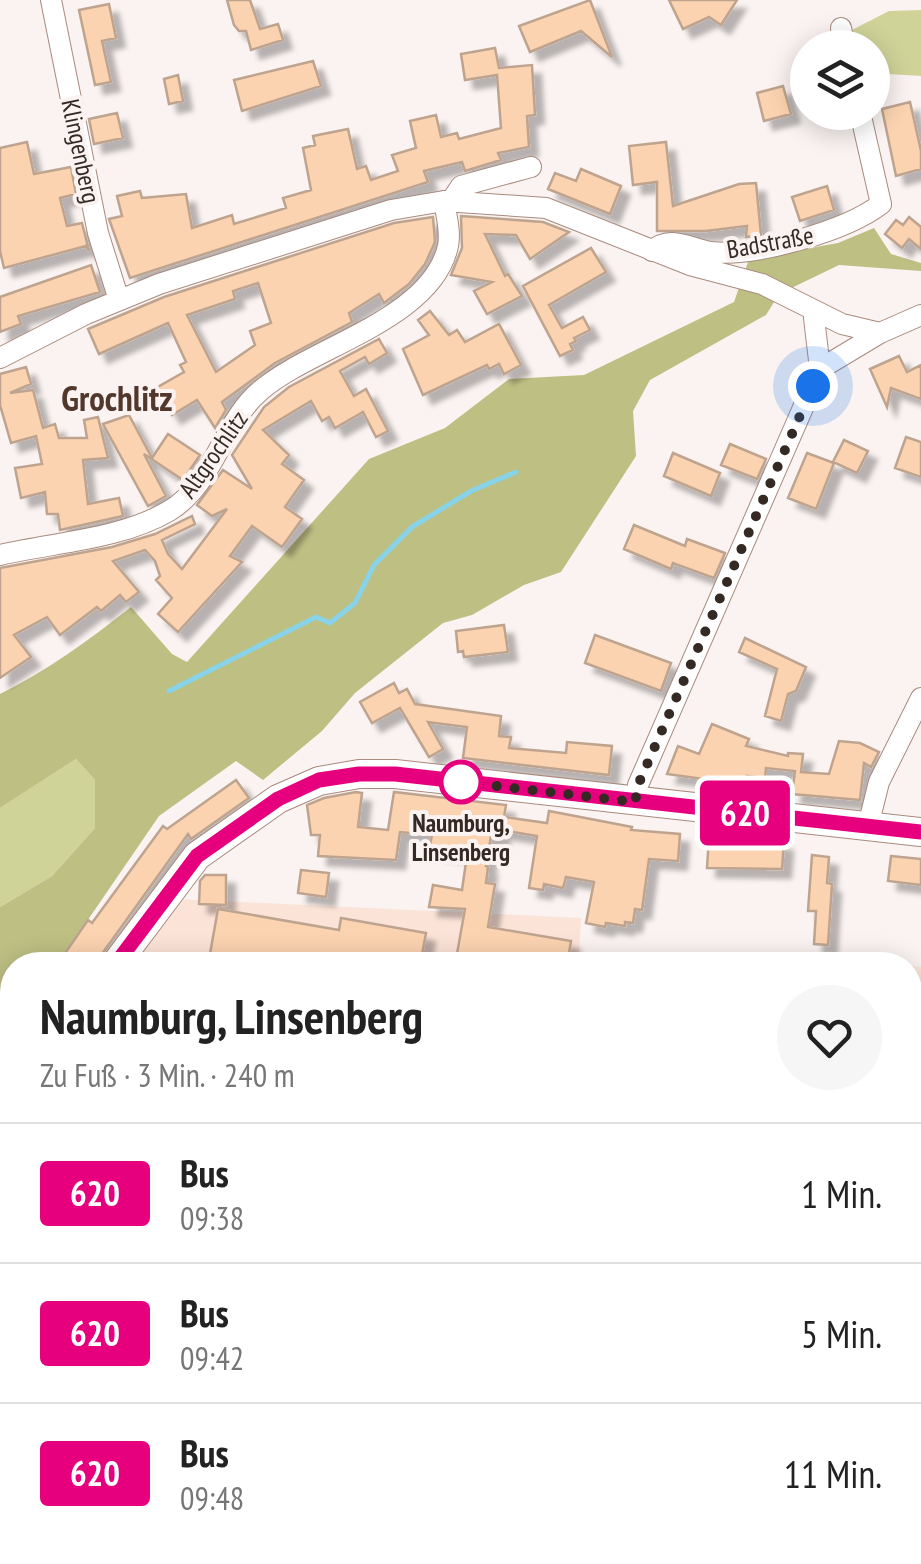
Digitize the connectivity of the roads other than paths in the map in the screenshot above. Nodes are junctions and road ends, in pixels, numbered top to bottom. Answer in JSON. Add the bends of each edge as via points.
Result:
{"nodes":[{"id":1,"x":51,"y":0,"type":"edge"},
{"id":2,"x":864,"y":130,"type":"edge"},
{"id":3,"x":531,"y":167,"type":"dead end"},
{"id":4,"x":447,"y":200,"type":"junction"},
{"id":5,"x":652,"y":250,"type":"junction"},
{"id":6,"x":118,"y":300,"type":"junction"},
{"id":7,"x":817,"y":312,"type":"junction"},
{"id":8,"x":921,"y":315,"type":"edge"},
{"id":9,"x":880,"y":333,"type":"junction"},
{"id":10,"x":0,"y":358,"type":"edge"},
{"id":11,"x":820,"y":369,"type":"junction"},
{"id":12,"x":0,"y":555,"type":"edge"},
{"id":13,"x":921,"y":698,"type":"edge"},
{"id":14,"x":635,"y":802,"type":"junction"},
{"id":15,"x":868,"y":826,"type":"junction"},
{"id":16,"x":921,"y":832,"type":"edge"},
{"id":17,"x":125,"y":952,"type":"edge"}],
"edges":[{"from":1,"to":6,"type":"street","name":"Klingenberg"},
{"from":2,"to":5,"type":"street","name":"Badstraße","via":[[880,204],[869,213],[811,237],[740,252],[678,243]]},
{"from":3,"to":4,"type":"street","name":"Badstraße","via":[[462,186]]},
{"from":4,"to":5,"type":"street","name":"Badstraße","via":[[546,208]]},
{"from":4,"to":6,"type":"street","name":"Badstraße","via":[[373,215]]},
{"from":4,"to":12,"type":"street","name":"Altgrochlitz","via":[[448,242],[435,274],[395,312],[259,392],[177,505],[136,526]]},
{"from":5,"to":7,"type":"street","via":[[762,284]]},
{"from":6,"to":10,"type":"street","name":"Badstraße"},
{"from":7,"to":9,"type":"street"},
{"from":7,"to":11,"type":"street"},
{"from":8,"to":9,"type":"street"},
{"from":9,"to":11,"type":"street"},
{"from":11,"to":14,"type":"street"},
{"from":13,"to":15,"type":"street","via":[[874,792]]},
{"from":14,"to":15,"type":"main road"},
{"from":14,"to":17,"type":"main road","via":[[395,774],[319,780],[278,799],[197,856]]},
{"from":15,"to":16,"type":"main road"}]}
